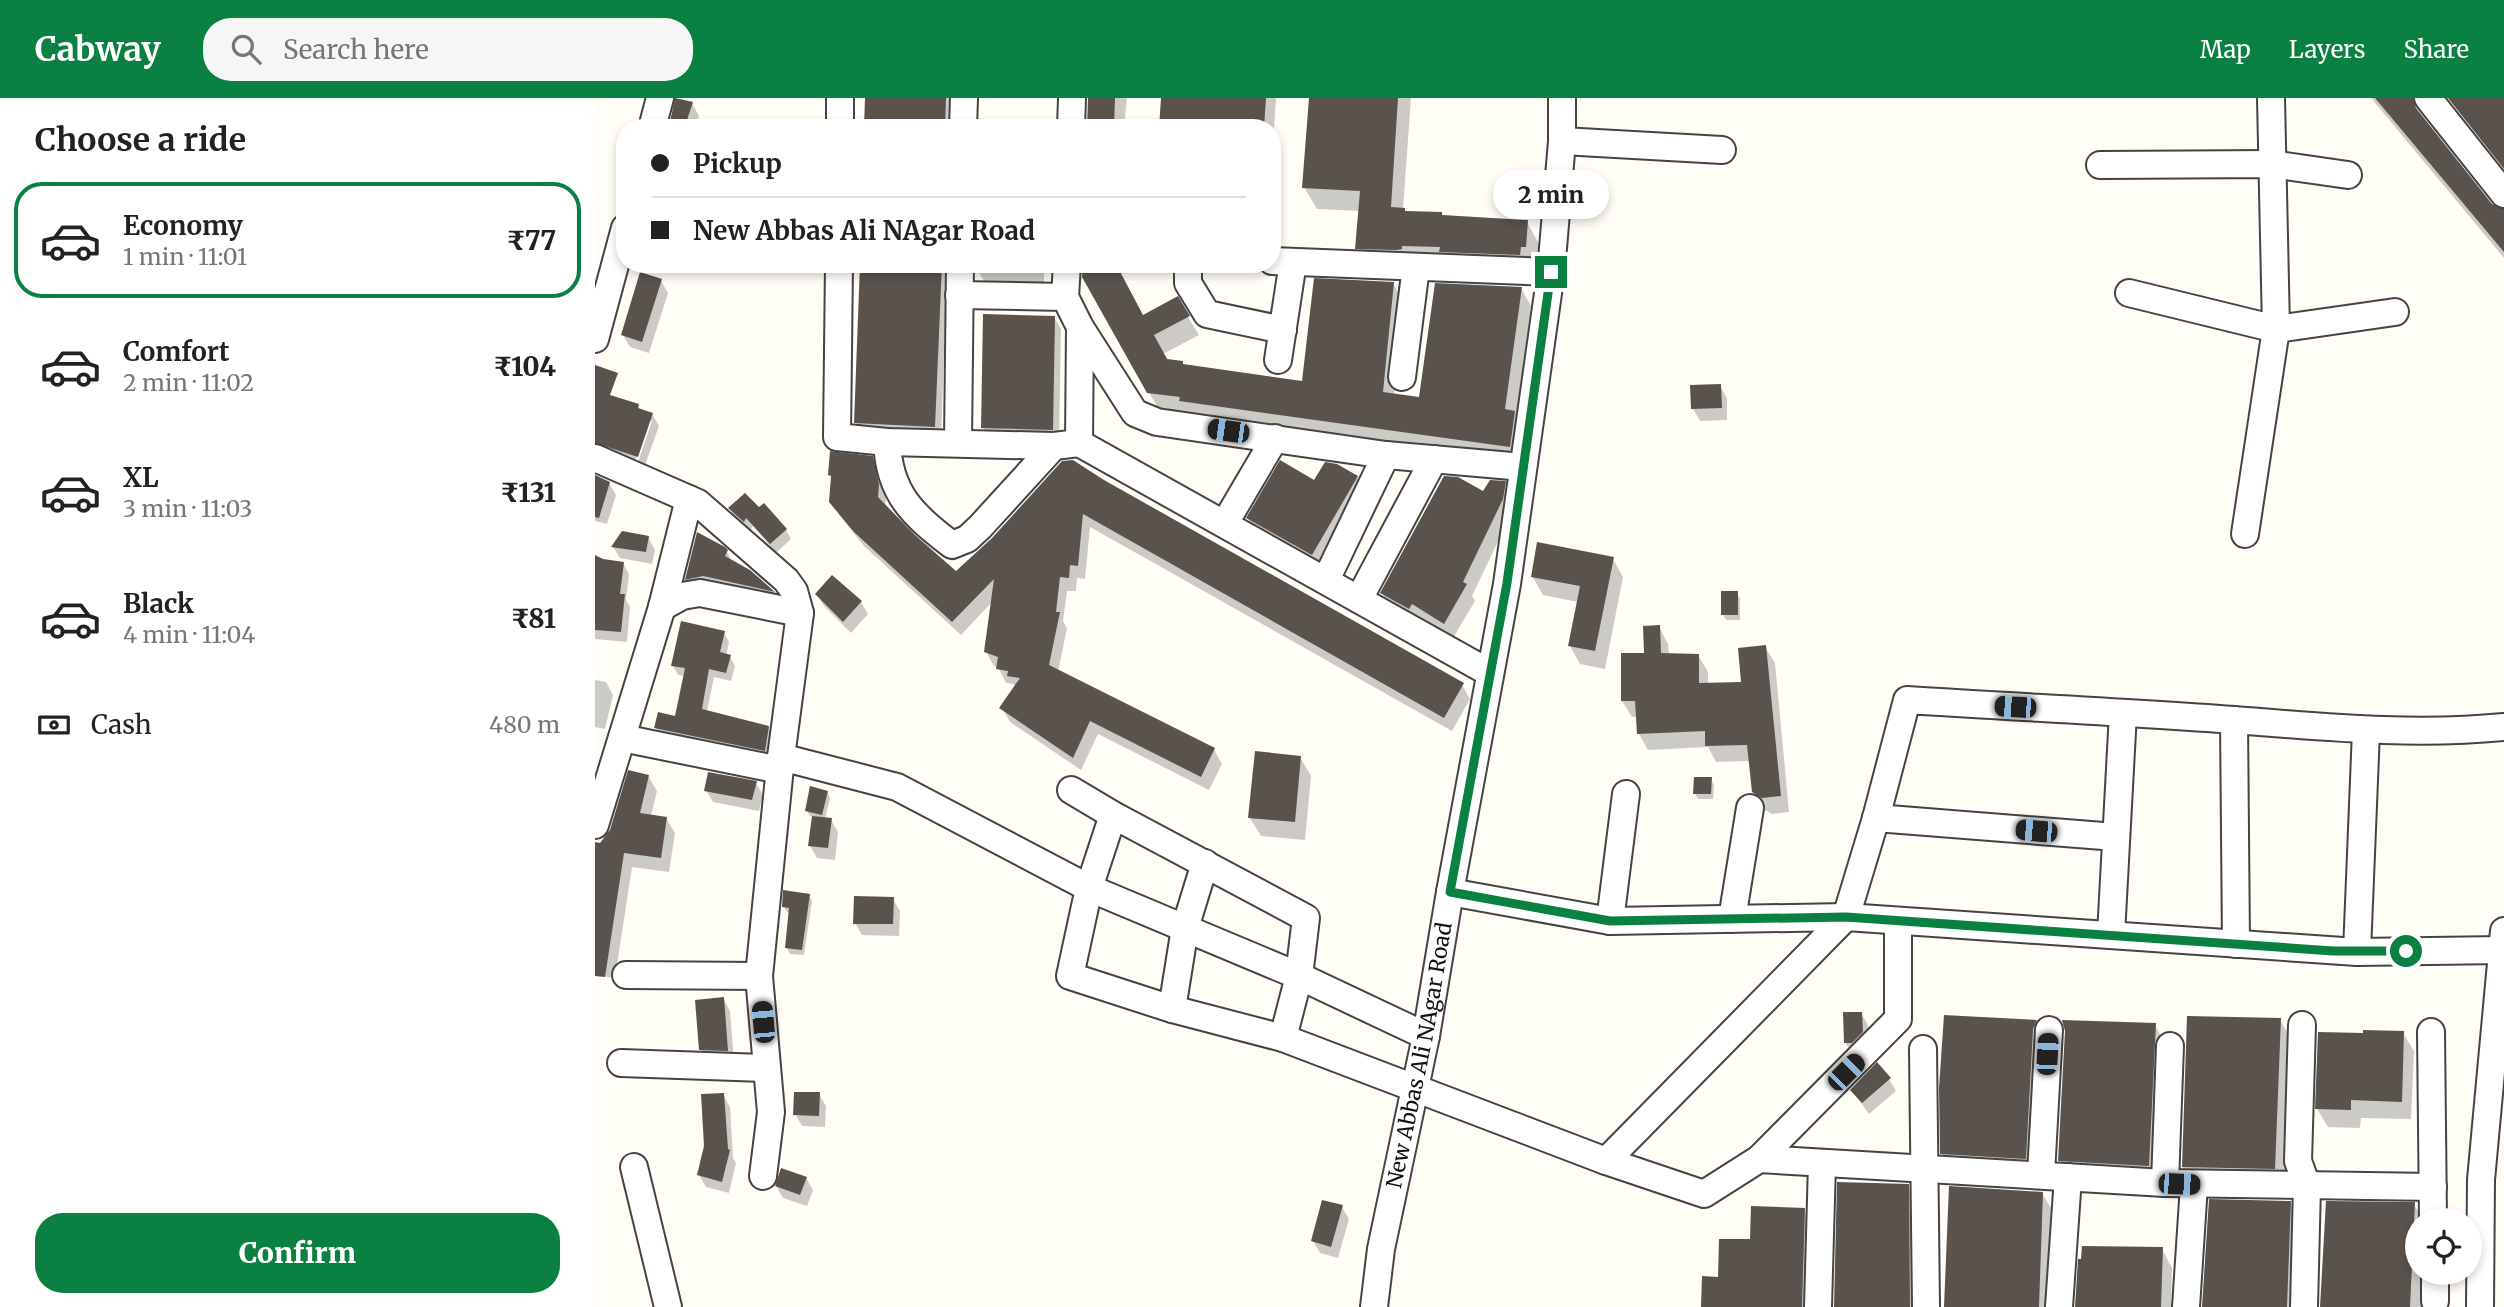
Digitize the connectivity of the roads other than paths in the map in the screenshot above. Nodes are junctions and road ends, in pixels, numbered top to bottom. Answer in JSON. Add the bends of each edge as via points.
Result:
{"nodes":[{"id":1,"x":660,"y":98,"type":"edge"},
{"id":2,"x":840,"y":98,"type":"edge"},
{"id":3,"x":964,"y":98,"type":"edge"},
{"id":4,"x":1072,"y":98,"type":"edge"},
{"id":5,"x":1562,"y":98,"type":"edge"},
{"id":6,"x":2271,"y":98,"type":"edge"},
{"id":7,"x":2428,"y":98,"type":"edge"},
{"id":8,"x":654,"y":119,"type":"edge"},
{"id":9,"x":840,"y":119,"type":"edge"},
{"id":10,"x":963,"y":119,"type":"edge"},
{"id":11,"x":1071,"y":119,"type":"edge"},
{"id":12,"x":1562,"y":141,"type":"junction"},
{"id":13,"x":1722,"y":150,"type":"dead end"},
{"id":14,"x":2271,"y":164,"type":"junction"},
{"id":15,"x":2100,"y":165,"type":"dead end"},
{"id":16,"x":2348,"y":175,"type":"dead end"},
{"id":17,"x":2504,"y":194,"type":"edge"},
{"id":18,"x":1283,"y":261,"type":"edge"},
{"id":19,"x":616,"y":262,"type":"edge"},
{"id":20,"x":1416,"y":267,"type":"junction"},
{"id":21,"x":1551,"y":272,"type":"junction"},
{"id":22,"x":839,"y":273,"type":"edge"},
{"id":23,"x":960,"y":273,"type":"edge"},
{"id":24,"x":1066,"y":273,"type":"edge"},
{"id":25,"x":1188,"y":273,"type":"edge"},
{"id":26,"x":2129,"y":293,"type":"dead end"},
{"id":27,"x":959,"y":295,"type":"junction"},
{"id":28,"x":1065,"y":297,"type":"junction"},
{"id":29,"x":2395,"y":312,"type":"dead end"},
{"id":30,"x":1080,"y":327,"type":"junction"},
{"id":31,"x":2276,"y":329,"type":"junction"},
{"id":32,"x":1283,"y":330,"type":"junction"},
{"id":33,"x":595,"y":340,"type":"edge"},
{"id":34,"x":1278,"y":360,"type":"dead end"},
{"id":35,"x":1402,"y":377,"type":"dead end"},
{"id":36,"x":1275,"y":438,"type":"junction"},
{"id":37,"x":887,"y":442,"type":"junction"},
{"id":38,"x":958,"y":442,"type":"junction"},
{"id":39,"x":1067,"y":444,"type":"junction"},
{"id":40,"x":1386,"y":455,"type":"junction"},
{"id":41,"x":595,"y":458,"type":"edge"},
{"id":42,"x":1434,"y":459,"type":"junction"},
{"id":43,"x":1523,"y":467,"type":"junction"},
{"id":44,"x":689,"y":499,"type":"junction"},
{"id":45,"x":1225,"y":523,"type":"junction"},
{"id":46,"x":2245,"y":534,"type":"dead end"},
{"id":47,"x":1326,"y":580,"type":"junction"},
{"id":48,"x":1359,"y":599,"type":"junction"},
{"id":49,"x":662,"y":607,"type":"junction"},
{"id":50,"x":800,"y":614,"type":"junction"},
{"id":51,"x":1490,"y":673,"type":"junction"},
{"id":52,"x":2123,"y":713,"type":"junction"},
{"id":53,"x":2234,"y":720,"type":"junction"},
{"id":54,"x":2504,"y":727,"type":"edge"},
{"id":55,"x":2366,"y":731,"type":"junction"},
{"id":56,"x":622,"y":738,"type":"junction"},
{"id":57,"x":780,"y":763,"type":"junction"},
{"id":58,"x":1072,"y":790,"type":"dead end"},
{"id":59,"x":1626,"y":794,"type":"dead end"},
{"id":60,"x":1750,"y":808,"type":"dead end"},
{"id":61,"x":1113,"y":815,"type":"junction"},
{"id":62,"x":1876,"y":818,"type":"junction"},
{"id":63,"x":595,"y":825,"type":"edge"},
{"id":64,"x":2116,"y":837,"type":"junction"},
{"id":65,"x":1205,"y":863,"type":"junction"},
{"id":66,"x":1089,"y":888,"type":"junction"},
{"id":67,"x":1450,"y":892,"type":"junction"},
{"id":68,"x":1846,"y":917,"type":"junction"},
{"id":69,"x":1732,"y":919,"type":"junction"},
{"id":70,"x":1610,"y":921,"type":"junction"},
{"id":71,"x":1898,"y":921,"type":"junction"},
{"id":72,"x":1185,"y":928,"type":"junction"},
{"id":73,"x":2111,"y":935,"type":"junction"},
{"id":74,"x":2504,"y":940,"type":"edge"},
{"id":75,"x":2236,"y":944,"type":"junction"},
{"id":76,"x":2357,"y":952,"type":"junction"},
{"id":77,"x":626,"y":975,"type":"dead end"},
{"id":78,"x":759,"y":976,"type":"junction"},
{"id":79,"x":1300,"y":976,"type":"junction"},
{"id":80,"x":1172,"y":1009,"type":"junction"},
{"id":81,"x":2302,"y":1025,"type":"dead end"},
{"id":82,"x":2049,"y":1030,"type":"dead end"},
{"id":83,"x":2431,"y":1032,"type":"dead end"},
{"id":84,"x":1426,"y":1036,"type":"junction"},
{"id":85,"x":1283,"y":1038,"type":"junction"},
{"id":86,"x":2170,"y":1046,"type":"dead end"},
{"id":87,"x":1923,"y":1049,"type":"dead end"},
{"id":88,"x":621,"y":1063,"type":"dead end"},
{"id":89,"x":767,"y":1068,"type":"junction"},
{"id":90,"x":1416,"y":1087,"type":"junction"},
{"id":91,"x":1759,"y":1159,"type":"junction"},
{"id":92,"x":1606,"y":1161,"type":"junction"},
{"id":93,"x":1822,"y":1163,"type":"junction"},
{"id":94,"x":634,"y":1167,"type":"dead end"},
{"id":95,"x":1923,"y":1168,"type":"junction"},
{"id":96,"x":2041,"y":1174,"type":"junction"},
{"id":97,"x":763,"y":1176,"type":"dead end"},
{"id":98,"x":2068,"y":1177,"type":"junction"},
{"id":99,"x":2165,"y":1184,"type":"junction"},
{"id":100,"x":2194,"y":1185,"type":"junction"},
{"id":101,"x":2307,"y":1186,"type":"junction"},
{"id":102,"x":2433,"y":1187,"type":"junction"},
{"id":103,"x":2433,"y":1208,"type":"edge"},
{"id":104,"x":2435,"y":1285,"type":"edge"},
{"id":105,"x":2435,"y":1301,"type":"dead end"},
{"id":106,"x":668,"y":1307,"type":"edge"},
{"id":107,"x":1374,"y":1307,"type":"edge"},
{"id":108,"x":1818,"y":1307,"type":"edge"},
{"id":109,"x":1926,"y":1307,"type":"edge"},
{"id":110,"x":2059,"y":1307,"type":"edge"},
{"id":111,"x":2186,"y":1307,"type":"edge"},
{"id":112,"x":2304,"y":1307,"type":"edge"},
{"id":113,"x":2480,"y":1307,"type":"edge"}],
"edges":[{"from":1,"to":8,"type":"street"},
{"from":2,"to":9,"type":"street"},
{"from":3,"to":10,"type":"street"},
{"from":4,"to":11,"type":"street"},
{"from":5,"to":12,"type":"street","name":"New Abbas Ali NAgar Road"},
{"from":6,"to":14,"type":"street"},
{"from":7,"to":17,"type":"street"},
{"from":12,"to":13,"type":"street"},
{"from":12,"to":21,"type":"street","name":"New Abbas Ali NAgar Road"},
{"from":14,"to":15,"type":"street"},
{"from":14,"to":16,"type":"street"},
{"from":14,"to":31,"type":"street"},
{"from":18,"to":20,"type":"street"},
{"from":18,"to":32,"type":"street"},
{"from":19,"to":33,"type":"street"},
{"from":20,"to":21,"type":"street"},
{"from":20,"to":35,"type":"street"},
{"from":21,"to":43,"type":"street","name":"New Abbas Ali NAgar Road"},
{"from":22,"to":37,"type":"street","via":[[837,437]]},
{"from":23,"to":27,"type":"street"},
{"from":24,"to":28,"type":"street"},
{"from":25,"to":32,"type":"street","via":[[1188,283],[1207,314]]},
{"from":26,"to":31,"type":"street"},
{"from":27,"to":28,"type":"street"},
{"from":27,"to":38,"type":"street"},
{"from":28,"to":30,"type":"street"},
{"from":29,"to":31,"type":"street"},
{"from":30,"to":36,"type":"street","via":[[1135,413],[1157,422]]},
{"from":30,"to":39,"type":"street"},
{"from":31,"to":46,"type":"street"},
{"from":32,"to":34,"type":"street"},
{"from":36,"to":40,"type":"street"},
{"from":36,"to":45,"type":"street"},
{"from":37,"to":38,"type":"street"},
{"from":37,"to":39,"type":"street","via":[[888,467],[898,494],[952,545],[967,539]]},
{"from":38,"to":39,"type":"street"},
{"from":39,"to":45,"type":"street"},
{"from":40,"to":42,"type":"street"},
{"from":40,"to":47,"type":"street"},
{"from":41,"to":44,"type":"street"},
{"from":42,"to":43,"type":"street"},
{"from":42,"to":48,"type":"street"},
{"from":43,"to":51,"type":"street","name":"New Abbas Ali NAgar Road"},
{"from":44,"to":49,"type":"street"},
{"from":44,"to":50,"type":"street","via":[[786,580]]},
{"from":45,"to":47,"type":"street"},
{"from":47,"to":48,"type":"street"},
{"from":48,"to":51,"type":"street"},
{"from":49,"to":50,"type":"street","via":[[700,593]]},
{"from":49,"to":56,"type":"street"},
{"from":50,"to":57,"type":"street"},
{"from":51,"to":67,"type":"street","name":"New Abbas Ali NAgar Road"},
{"from":52,"to":53,"type":"street"},
{"from":52,"to":62,"type":"street","via":[[1907,701]]},
{"from":52,"to":64,"type":"street"},
{"from":53,"to":55,"type":"street"},
{"from":53,"to":75,"type":"street"},
{"from":54,"to":55,"type":"street"},
{"from":55,"to":76,"type":"street"},
{"from":56,"to":57,"type":"street"},
{"from":56,"to":63,"type":"street"},
{"from":57,"to":66,"type":"street","via":[[897,787]]},
{"from":57,"to":78,"type":"street"},
{"from":58,"to":61,"type":"street"},
{"from":59,"to":70,"type":"street"},
{"from":60,"to":69,"type":"street"},
{"from":61,"to":65,"type":"street"},
{"from":61,"to":66,"type":"street"},
{"from":62,"to":64,"type":"street"},
{"from":62,"to":68,"type":"street"},
{"from":64,"to":73,"type":"street"},
{"from":65,"to":72,"type":"street"},
{"from":65,"to":79,"type":"street","via":[[1306,919]]},
{"from":66,"to":72,"type":"street"},
{"from":66,"to":80,"type":"street","via":[[1070,976]]},
{"from":67,"to":70,"type":"street"},
{"from":67,"to":84,"type":"street","name":"New Abbas Ali NAgar Road"},
{"from":68,"to":69,"type":"street"},
{"from":68,"to":71,"type":"street"},
{"from":68,"to":92,"type":"street"},
{"from":69,"to":70,"type":"street"},
{"from":71,"to":73,"type":"street"},
{"from":71,"to":91,"type":"street","via":[[1898,1019]]},
{"from":72,"to":79,"type":"street"},
{"from":72,"to":80,"type":"street"},
{"from":73,"to":75,"type":"street"},
{"from":74,"to":76,"type":"street"},
{"from":74,"to":113,"type":"street","via":[[2481,1180]]},
{"from":75,"to":76,"type":"street"},
{"from":77,"to":78,"type":"street"},
{"from":78,"to":89,"type":"street"},
{"from":79,"to":84,"type":"street"},
{"from":79,"to":85,"type":"street"},
{"from":80,"to":85,"type":"street"},
{"from":81,"to":101,"type":"street","via":[[2298,1161]]},
{"from":82,"to":96,"type":"street"},
{"from":83,"to":102,"type":"street"},
{"from":84,"to":90,"type":"street","name":"New Abbas Ali NAgar Road"},
{"from":85,"to":90,"type":"street"},
{"from":86,"to":99,"type":"street"},
{"from":87,"to":95,"type":"street"},
{"from":88,"to":89,"type":"street"},
{"from":89,"to":97,"type":"street","via":[[771,1112]]},
{"from":90,"to":92,"type":"street"},
{"from":90,"to":107,"type":"street","name":"New Abbas Ali NAgar Road","via":[[1381,1249]]},
{"from":91,"to":92,"type":"street","via":[[1704,1194]]},
{"from":91,"to":93,"type":"street"},
{"from":93,"to":95,"type":"street"},
{"from":93,"to":108,"type":"street"},
{"from":94,"to":106,"type":"street"},
{"from":95,"to":96,"type":"street"},
{"from":95,"to":109,"type":"street"},
{"from":96,"to":98,"type":"street"},
{"from":98,"to":99,"type":"street"},
{"from":98,"to":110,"type":"street"},
{"from":99,"to":100,"type":"street"},
{"from":100,"to":101,"type":"street"},
{"from":100,"to":111,"type":"street"},
{"from":101,"to":102,"type":"street"},
{"from":101,"to":112,"type":"street"},
{"from":102,"to":103,"type":"street"},
{"from":104,"to":105,"type":"street"}]}
